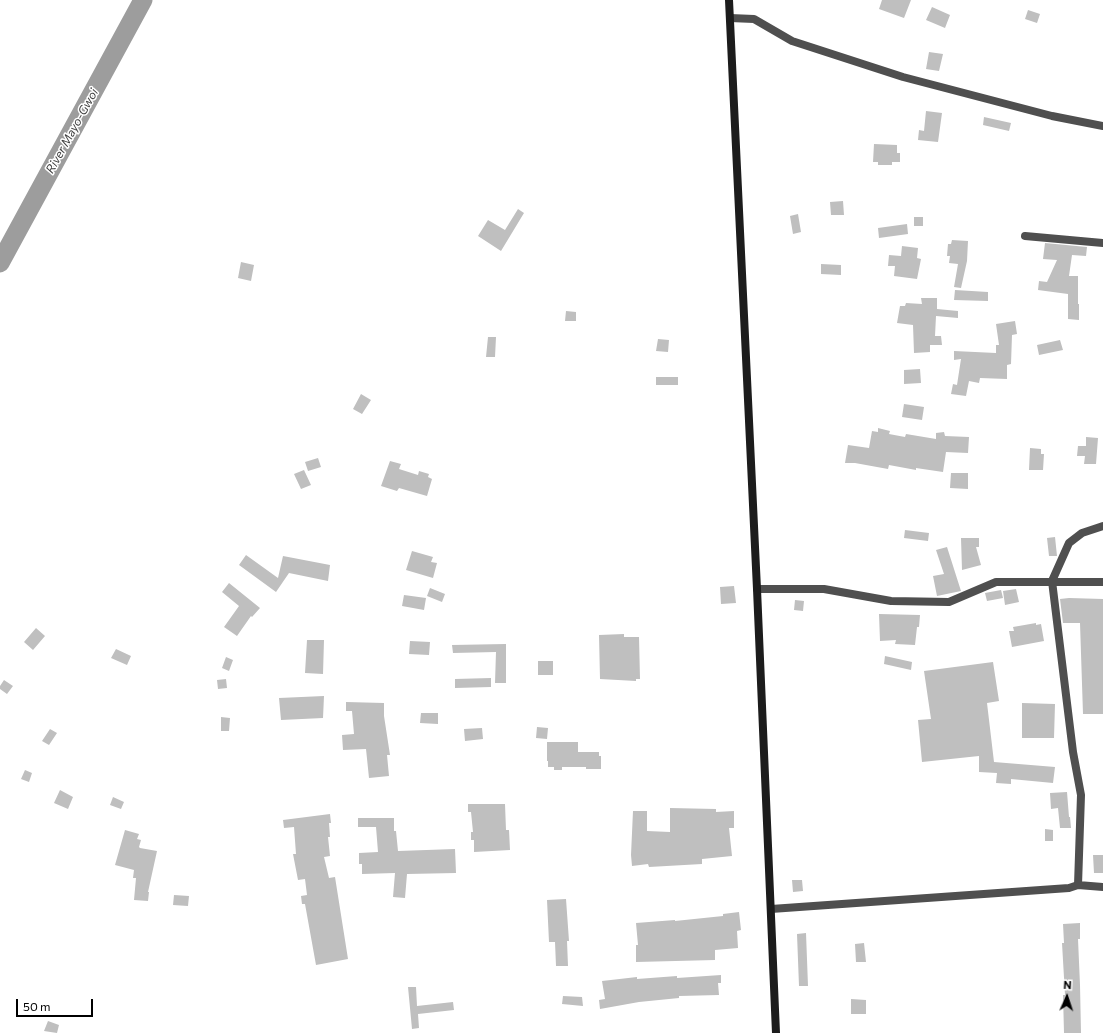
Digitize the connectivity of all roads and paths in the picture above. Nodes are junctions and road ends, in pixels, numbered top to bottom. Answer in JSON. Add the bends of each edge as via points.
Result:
{"nodes":[{"id":1,"x":729,"y":0,"type":"edge"},
{"id":2,"x":730,"y":18,"type":"junction"},
{"id":3,"x":1103,"y":126,"type":"edge"},
{"id":4,"x":1025,"y":236,"type":"dead end"},
{"id":5,"x":1103,"y":243,"type":"edge"},
{"id":6,"x":1103,"y":526,"type":"edge"},
{"id":7,"x":1052,"y":581,"type":"junction"},
{"id":8,"x":1103,"y":582,"type":"edge"},
{"id":9,"x":758,"y":589,"type":"junction"},
{"id":10,"x":1078,"y":885,"type":"junction"},
{"id":11,"x":1103,"y":887,"type":"edge"},
{"id":12,"x":771,"y":910,"type":"junction"},
{"id":13,"x":776,"y":1033,"type":"edge"}],
"edges":[{"from":1,"to":2,"type":"main road"},
{"from":2,"to":3,"type":"street","via":[[754,19],[792,41],[903,77],[1052,116]]},
{"from":2,"to":9,"type":"main road"},
{"from":4,"to":5,"type":"street"},
{"from":6,"to":7,"type":"street","via":[[1082,533],[1069,543]]},
{"from":7,"to":8,"type":"street"},
{"from":7,"to":9,"type":"street","via":[[996,582],[949,602],[891,601],[824,589]]},
{"from":7,"to":10,"type":"street","via":[[1073,752],[1081,795]]},
{"from":9,"to":12,"type":"main road"},
{"from":10,"to":11,"type":"street"},
{"from":10,"to":12,"type":"street","via":[[1069,888]]},
{"from":12,"to":13,"type":"main road"}]}
